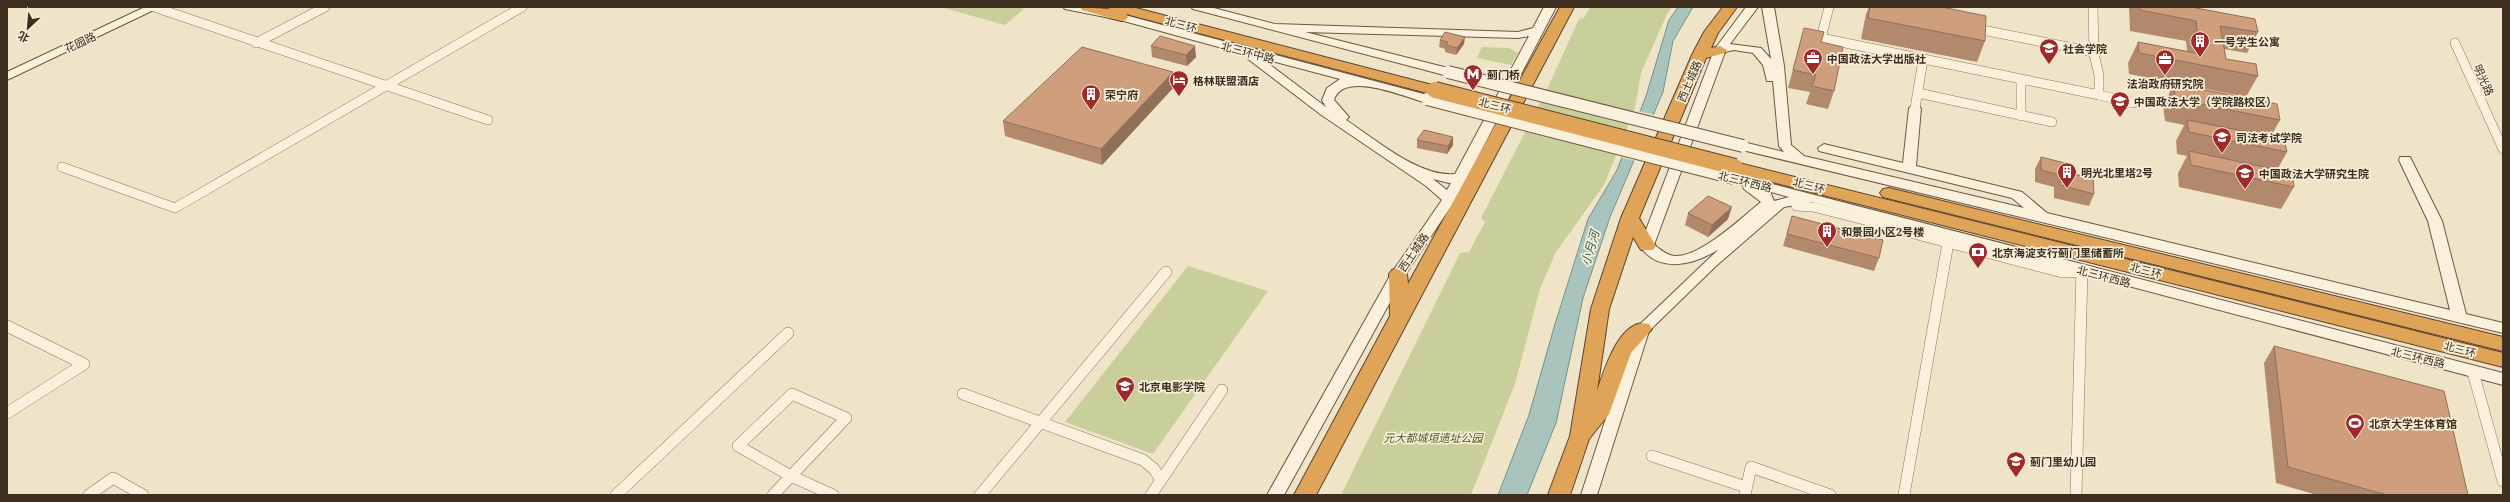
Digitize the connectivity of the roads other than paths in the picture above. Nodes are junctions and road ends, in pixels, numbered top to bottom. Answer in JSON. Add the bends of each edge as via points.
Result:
{"nodes":[{"id":1,"x":134,"y":7,"type":"edge"},
{"id":2,"x":154,"y":7,"type":"edge"},
{"id":3,"x":325,"y":7,"type":"edge"},
{"id":4,"x":522,"y":7,"type":"edge"},
{"id":5,"x":1069,"y":7,"type":"edge"},
{"id":6,"x":1087,"y":7,"type":"edge"},
{"id":7,"x":1158,"y":7,"type":"edge"},
{"id":8,"x":1197,"y":7,"type":"edge"},
{"id":9,"x":1550,"y":7,"type":"edge"},
{"id":10,"x":1567,"y":7,"type":"edge"},
{"id":11,"x":1730,"y":7,"type":"edge"},
{"id":12,"x":1752,"y":7,"type":"edge"},
{"id":13,"x":1768,"y":7,"type":"edge"},
{"id":14,"x":1773,"y":7,"type":"edge"},
{"id":15,"x":1829,"y":7,"type":"edge"},
{"id":16,"x":2094,"y":7,"type":"edge"},
{"id":17,"x":1118,"y":12,"type":"edge"},
{"id":18,"x":1769,"y":23,"type":"junction"},
{"id":19,"x":1965,"y":26,"type":"edge"},
{"id":20,"x":1269,"y":27,"type":"junction"},
{"id":21,"x":1536,"y":31,"type":"junction"},
{"id":22,"x":256,"y":43,"type":"junction"},
{"id":23,"x":2455,"y":43,"type":"dead end"},
{"id":24,"x":1529,"y":47,"type":"junction"},
{"id":25,"x":1720,"y":50,"type":"junction"},
{"id":26,"x":1244,"y":51,"type":"junction"},
{"id":27,"x":1371,"y":52,"type":"junction"},
{"id":28,"x":2094,"y":52,"type":"junction"},
{"id":29,"x":1700,"y":55,"type":"junction"},
{"id":30,"x":1540,"y":59,"type":"junction"},
{"id":31,"x":1923,"y":60,"type":"junction"},
{"id":32,"x":7,"y":67,"type":"edge"},
{"id":33,"x":7,"y":76,"type":"edge"},
{"id":34,"x":1360,"y":81,"type":"junction"},
{"id":35,"x":2021,"y":81,"type":"junction"},
{"id":36,"x":1438,"y":85,"type":"junction"},
{"id":37,"x":386,"y":86,"type":"junction"},
{"id":38,"x":1918,"y":93,"type":"junction"},
{"id":39,"x":2099,"y":95,"type":"junction"},
{"id":40,"x":2133,"y":102,"type":"dead end"},
{"id":41,"x":1915,"y":108,"type":"joint"},
{"id":42,"x":2021,"y":116,"type":"junction"},
{"id":43,"x":488,"y":120,"type":"dead end"},
{"id":44,"x":2052,"y":122,"type":"dead end"},
{"id":45,"x":1824,"y":148,"type":"dead end"},
{"id":46,"x":2503,"y":149,"type":"edge"},
{"id":47,"x":1766,"y":152,"type":"junction"},
{"id":48,"x":1799,"y":159,"type":"junction"},
{"id":49,"x":2406,"y":160,"type":"dead end"},
{"id":50,"x":1484,"y":161,"type":"junction"},
{"id":51,"x":1738,"y":162,"type":"junction"},
{"id":52,"x":62,"y":167,"type":"dead end"},
{"id":53,"x":1909,"y":169,"type":"junction"},
{"id":54,"x":1459,"y":178,"type":"junction"},
{"id":55,"x":1823,"y":201,"type":"junction"},
{"id":56,"x":1796,"y":206,"type":"dead end"},
{"id":57,"x":1451,"y":207,"type":"junction"},
{"id":58,"x":2019,"y":212,"type":"junction"},
{"id":59,"x":1630,"y":218,"type":"junction"},
{"id":60,"x":2044,"y":218,"type":"junction"},
{"id":61,"x":1973,"y":239,"type":"junction"},
{"id":62,"x":1948,"y":243,"type":"junction"},
{"id":63,"x":1647,"y":246,"type":"junction"},
{"id":64,"x":2082,"y":271,"type":"junction"},
{"id":65,"x":1166,"y":272,"type":"dead end"},
{"id":66,"x":1398,"y":274,"type":"junction"},
{"id":67,"x":2221,"y":281,"type":"junction"},
{"id":68,"x":1399,"y":318,"type":"junction"},
{"id":69,"x":7,"y":326,"type":"edge"},
{"id":70,"x":2503,"y":328,"type":"edge"},
{"id":71,"x":1642,"y":329,"type":"junction"},
{"id":72,"x":788,"y":333,"type":"dead end"},
{"id":73,"x":2461,"y":334,"type":"junction"},
{"id":74,"x":2503,"y":339,"type":"edge"},
{"id":75,"x":2503,"y":344,"type":"edge"},
{"id":76,"x":2503,"y":360,"type":"edge"},
{"id":77,"x":2503,"y":364,"type":"edge"},
{"id":78,"x":2473,"y":372,"type":"junction"},
{"id":79,"x":2503,"y":379,"type":"edge"},
{"id":80,"x":1222,"y":390,"type":"dead end"},
{"id":81,"x":962,"y":394,"type":"dead end"},
{"id":82,"x":7,"y":413,"type":"edge"},
{"id":83,"x":1039,"y":422,"type":"junction"},
{"id":84,"x":1580,"y":436,"type":"junction"},
{"id":85,"x":1652,"y":456,"type":"dead end"},
{"id":86,"x":1569,"y":468,"type":"junction"},
{"id":87,"x":791,"y":476,"type":"junction"},
{"id":88,"x":1161,"y":480,"type":"junction"},
{"id":89,"x":2503,"y":481,"type":"edge"},
{"id":90,"x":1745,"y":491,"type":"edge"},
{"id":91,"x":88,"y":495,"type":"edge"},
{"id":92,"x":143,"y":495,"type":"edge"},
{"id":93,"x":616,"y":495,"type":"edge"},
{"id":94,"x":773,"y":495,"type":"edge"},
{"id":95,"x":833,"y":495,"type":"edge"},
{"id":96,"x":980,"y":495,"type":"edge"},
{"id":97,"x":1151,"y":495,"type":"edge"},
{"id":98,"x":1275,"y":495,"type":"edge"},
{"id":99,"x":1305,"y":495,"type":"edge"},
{"id":100,"x":1559,"y":495,"type":"edge"},
{"id":101,"x":1572,"y":495,"type":"edge"},
{"id":102,"x":1589,"y":495,"type":"edge"},
{"id":103,"x":1830,"y":495,"type":"edge"},
{"id":104,"x":1904,"y":495,"type":"edge"},
{"id":105,"x":2076,"y":495,"type":"edge"}],
"edges":[{"from":1,"to":32,"type":"street","name":"花园路"},
{"from":2,"to":22,"type":"street"},
{"from":2,"to":33,"type":"street","name":"花园路"},
{"from":3,"to":22,"type":"street"},
{"from":4,"to":37,"type":"street"},
{"from":5,"to":17,"type":"street","name":"北三环中路"},
{"from":6,"to":17,"type":"highway","name":"北三环"},
{"from":7,"to":36,"type":"highway","name":"北三环"},
{"from":8,"to":20,"type":"street"},
{"from":9,"to":21,"type":"street","name":"西土城路"},
{"from":10,"to":30,"type":"highway","name":"西土城路"},
{"from":11,"to":29,"type":"highway","name":"西土城路","via":[[1711,32]]},
{"from":12,"to":25,"type":"street","name":"西土城路"},
{"from":13,"to":18,"type":"street"},
{"from":14,"to":18,"type":"street"},
{"from":15,"to":31,"type":"street","via":[[1821,38]]},
{"from":16,"to":28,"type":"street"},
{"from":17,"to":26,"type":"street","name":"北三环中路"},
{"from":17,"to":36,"type":"highway","name":"北三环"},
{"from":18,"to":48,"type":"street","via":[[1778,66],[1785,146]]},
{"from":19,"to":28,"type":"street"},
{"from":20,"to":21,"type":"street","via":[[1518,35]]},
{"from":20,"to":27,"type":"street"},
{"from":21,"to":24,"type":"street","name":"西土城路"},
{"from":22,"to":37,"type":"street"},
{"from":23,"to":46,"type":"street","name":"明光路"},
{"from":24,"to":27,"type":"street","via":[[1521,40],[1498,37],[1384,33],[1371,40],[1368,46]]},
{"from":24,"to":30,"type":"highway"},
{"from":24,"to":54,"type":"street","name":"西土城路"},
{"from":25,"to":29,"type":"highway"},
{"from":25,"to":47,"type":"street","via":[[1734,47],[1757,50],[1769,64],[1778,142],[1776,148]]},
{"from":25,"to":63,"type":"street","name":"西土城路"},
{"from":26,"to":34,"type":"street","name":"北三环中路"},
{"from":26,"to":57,"type":"street","via":[[1324,111],[1431,183]]},
{"from":27,"to":36,"type":"street"},
{"from":28,"to":39,"type":"street","via":[[2099,75]]},
{"from":29,"to":59,"type":"highway","name":"西土城路"},
{"from":30,"to":50,"type":"highway","name":"西土城路"},
{"from":31,"to":35,"type":"street"},
{"from":31,"to":38,"type":"street"},
{"from":34,"to":36,"type":"street","name":"北三环中路"},
{"from":34,"to":54,"type":"street","via":[[1344,82],[1331,91],[1328,100],[1335,111],[1421,171],[1449,179]]},
{"from":35,"to":39,"type":"street"},
{"from":35,"to":42,"type":"street"},
{"from":36,"to":51,"type":"highway","name":"北三环","bridge":true},
{"from":36,"to":51,"type":"street","name":"北三环西路","bridge":true},
{"from":37,"to":43,"type":"street"},
{"from":37,"to":52,"type":"street","via":[[175,208]]},
{"from":38,"to":41,"type":"street"},
{"from":38,"to":42,"type":"street"},
{"from":39,"to":40,"type":"street"},
{"from":41,"to":53,"type":"street"},
{"from":42,"to":44,"type":"street"},
{"from":45,"to":53,"type":"street"},
{"from":47,"to":48,"type":"street","name":"北三环西路"},
{"from":47,"to":51,"type":"street","name":"北三环西路"},
{"from":48,"to":58,"type":"street","name":"北三环西路"},
{"from":49,"to":73,"type":"street","via":[[2435,221]]},
{"from":50,"to":54,"type":"highway"},
{"from":50,"to":57,"type":"highway","name":"西土城路"},
{"from":51,"to":55,"type":"street","name":"北三环西路"},
{"from":51,"to":63,"type":"street","via":[[1768,202],[1701,254],[1679,261],[1668,260]]},
{"from":51,"to":67,"type":"highway","name":"北三环"},
{"from":53,"to":60,"type":"street","via":[[2017,195]]},
{"from":54,"to":57,"type":"street","name":"西土城路"},
{"from":55,"to":61,"type":"street","name":"北三环西路"},
{"from":55,"to":71,"type":"street","via":[[1792,200],[1779,204],[1711,263]]},
{"from":56,"to":62,"type":"street","via":[[1813,207]]},
{"from":57,"to":66,"type":"street","name":"西土城路"},
{"from":57,"to":68,"type":"highway","name":"西土城路"},
{"from":58,"to":60,"type":"street","name":"北三环西路"},
{"from":58,"to":67,"type":"highway"},
{"from":59,"to":63,"type":"highway"},
{"from":59,"to":84,"type":"highway","name":"西土城路","via":[[1600,309]]},
{"from":60,"to":73,"type":"street","name":"北三环西路"},
{"from":61,"to":64,"type":"street","name":"北三环西路"},
{"from":61,"to":67,"type":"highway"},
{"from":62,"to":64,"type":"street","via":[[2062,272]]},
{"from":62,"to":104,"type":"street"},
{"from":64,"to":78,"type":"street","name":"北三环西路"},
{"from":64,"to":105,"type":"street"},
{"from":65,"to":83,"type":"street","via":[[1092,363]]},
{"from":66,"to":68,"type":"highway"},
{"from":66,"to":98,"type":"street","name":"西土城路"},
{"from":67,"to":73,"type":"highway","name":"北三环"},
{"from":68,"to":99,"type":"highway","name":"西土城路"},
{"from":69,"to":82,"type":"street","via":[[84,364]]},
{"from":70,"to":73,"type":"street","name":"北三环西路"},
{"from":71,"to":84,"type":"highway","via":[[1622,350],[1599,414]]},
{"from":71,"to":102,"type":"street"},
{"from":72,"to":93,"type":"street"},
{"from":73,"to":74,"type":"highway"},
{"from":73,"to":75,"type":"highway","name":"北三环"},
{"from":73,"to":76,"type":"highway","name":"北三环"},
{"from":73,"to":77,"type":"highway"},
{"from":78,"to":79,"type":"street","name":"北三环西路"},
{"from":78,"to":89,"type":"street"},
{"from":80,"to":88,"type":"street"},
{"from":81,"to":83,"type":"street"},
{"from":83,"to":88,"type":"street","via":[[1143,460],[1154,469]]},
{"from":83,"to":96,"type":"street"},
{"from":84,"to":86,"type":"highway","name":"西土城路"},
{"from":85,"to":90,"type":"street"},
{"from":86,"to":100,"type":"highway","name":"西土城路"},
{"from":86,"to":101,"type":"highway"},
{"from":87,"to":87,"type":"street","via":[[846,418],[792,394],[738,446]]},
{"from":87,"to":94,"type":"street"},
{"from":87,"to":95,"type":"street"},
{"from":88,"to":97,"type":"street"},
{"from":90,"to":103,"type":"street","via":[[1751,467]]},
{"from":91,"to":92,"type":"street","via":[[113,478]]}]}
